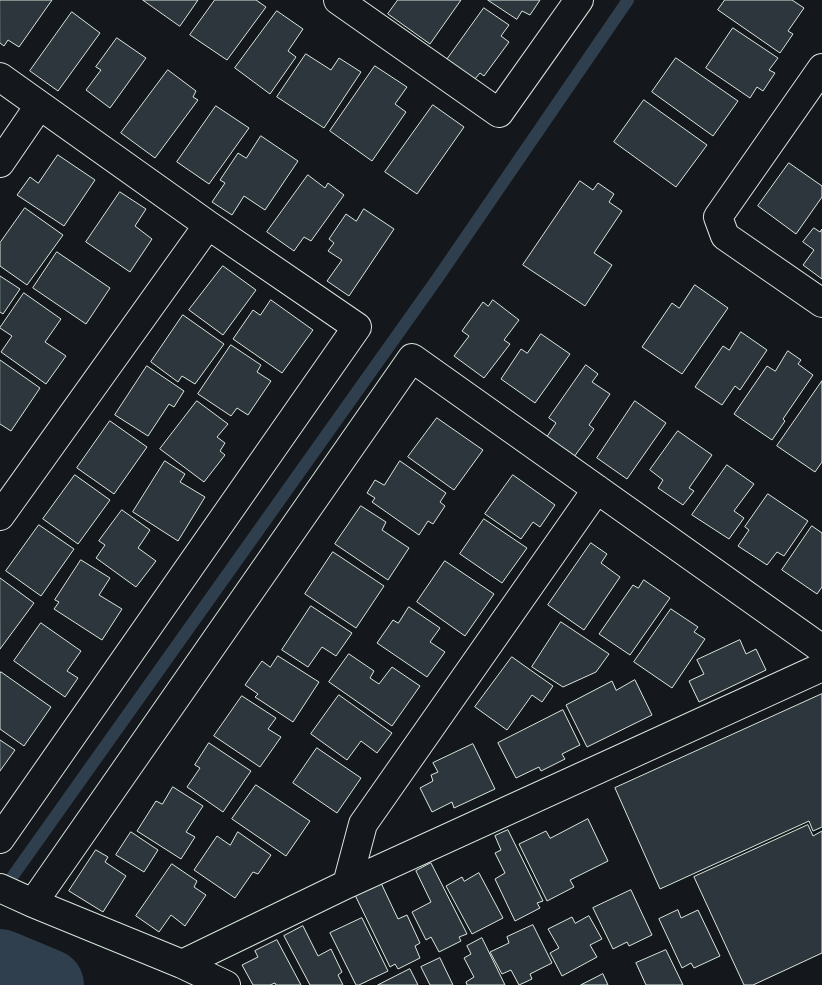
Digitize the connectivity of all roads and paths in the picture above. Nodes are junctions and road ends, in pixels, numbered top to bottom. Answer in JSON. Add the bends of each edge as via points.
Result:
{"nodes":[{"id":1,"x":578,"y":0,"type":"edge"},
{"id":2,"x":350,"y":3,"type":"edge"},
{"id":3,"x":822,"y":68,"type":"edge"},
{"id":4,"x":0,"y":78,"type":"edge"},
{"id":5,"x":39,"y":106,"type":"junction"},
{"id":6,"x":0,"y":163,"type":"edge"},
{"id":7,"x":208,"y":225,"type":"junction"},
{"id":8,"x":822,"y":303,"type":"edge"},
{"id":9,"x":597,"y":488,"type":"junction"},
{"id":10,"x":0,"y":516,"type":"edge"},
{"id":11,"x":822,"y":649,"type":"edge"},
{"id":12,"x":822,"y":667,"type":"edge"},
{"id":13,"x":0,"y":839,"type":"edge"},
{"id":14,"x":347,"y":884,"type":"junction"},
{"id":15,"x":0,"y":888,"type":"edge"},
{"id":16,"x":33,"y":902,"type":"junction"},
{"id":17,"x":182,"y":964,"type":"junction"},
{"id":18,"x":226,"y":985,"type":"edge"}],
"edges":[{"from":1,"to":2,"type":"street","via":[[499,113]]},
{"from":3,"to":8,"type":"street","via":[[718,217],[725,236]]},
{"from":4,"to":5,"type":"street"},
{"from":5,"to":6,"type":"street"},
{"from":5,"to":7,"type":"street"},
{"from":7,"to":10,"type":"street"},
{"from":7,"to":13,"type":"street","via":[[357,327]]},
{"from":9,"to":11,"type":"street"},
{"from":9,"to":14,"type":"street","via":[[363,824]]},
{"from":9,"to":16,"type":"street","via":[[412,358]]},
{"from":12,"to":14,"type":"street"},
{"from":14,"to":17,"type":"street"},
{"from":15,"to":16,"type":"street"},
{"from":16,"to":17,"type":"street"},
{"from":17,"to":18,"type":"street"}]}
